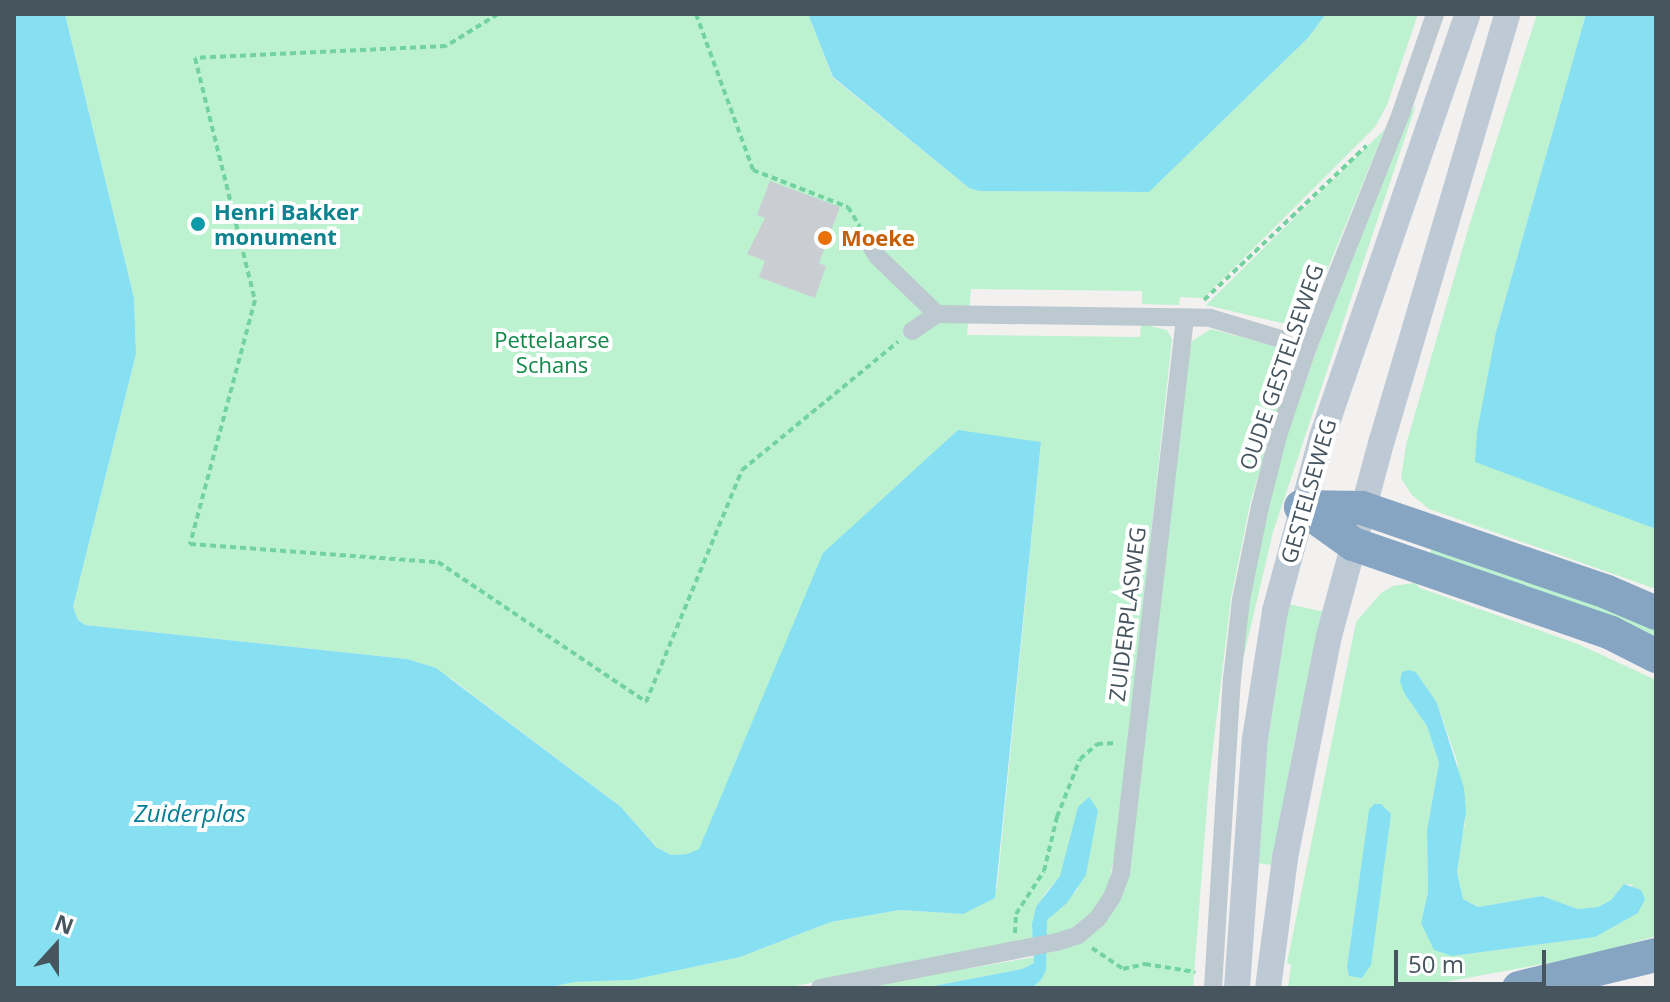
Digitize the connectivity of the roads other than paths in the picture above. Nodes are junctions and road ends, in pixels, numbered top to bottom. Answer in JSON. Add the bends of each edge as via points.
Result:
{"nodes":[{"id":1,"x":1435,"y":14,"type":"edge"},
{"id":2,"x":1468,"y":14,"type":"edge"},
{"id":3,"x":1507,"y":14,"type":"edge"},
{"id":4,"x":869,"y":243,"type":"road end"},
{"id":5,"x":937,"y":314,"type":"junction"},
{"id":6,"x":1185,"y":318,"type":"junction"},
{"id":7,"x":912,"y":331,"type":"road end"},
{"id":8,"x":1308,"y":347,"type":"junction"},
{"id":9,"x":1301,"y":507,"type":"junction"},
{"id":10,"x":1362,"y":508,"type":"junction"},
{"id":11,"x":1353,"y":544,"type":"junction"},
{"id":12,"x":1656,"y":613,"type":"edge"},
{"id":13,"x":1656,"y":656,"type":"edge"},
{"id":14,"x":1656,"y":955,"type":"edge"},
{"id":15,"x":1213,"y":982,"type":"edge"},
{"id":16,"x":820,"y":988,"type":"edge"},
{"id":17,"x":1237,"y":988,"type":"edge"},
{"id":18,"x":1268,"y":988,"type":"edge"},
{"id":19,"x":1519,"y":988,"type":"edge"}],
"edges":[{"from":1,"to":8,"type":"street","name":"OUDE GESTELSEWEG"},
{"from":2,"to":9,"type":"main road","name":"GESTELSEWEG"},
{"from":3,"to":10,"type":"main road"},
{"from":4,"to":5,"type":"street"},
{"from":5,"to":6,"type":"street"},
{"from":5,"to":7,"type":"street"},
{"from":6,"to":8,"type":"street","via":[[1210,318]]},
{"from":6,"to":16,"type":"street","name":"ZUIDERPLASWEG","via":[[1121,873],[1112,897],[1078,935],[1057,942]]},
{"from":8,"to":15,"type":"street","name":"OUDE GESTELSEWEG","via":[[1278,436],[1241,600]]},
{"from":9,"to":10,"type":"highway"},
{"from":9,"to":11,"type":"highway"},
{"from":9,"to":17,"type":"main road","name":"GESTELSEWEG","via":[[1275,611],[1255,739]]},
{"from":10,"to":11,"type":"main road"},
{"from":10,"to":12,"type":"highway"},
{"from":11,"to":13,"type":"highway","via":[[1611,633]]},
{"from":11,"to":18,"type":"main road","via":[[1310,720]]},
{"from":14,"to":19,"type":"highway"}]}
